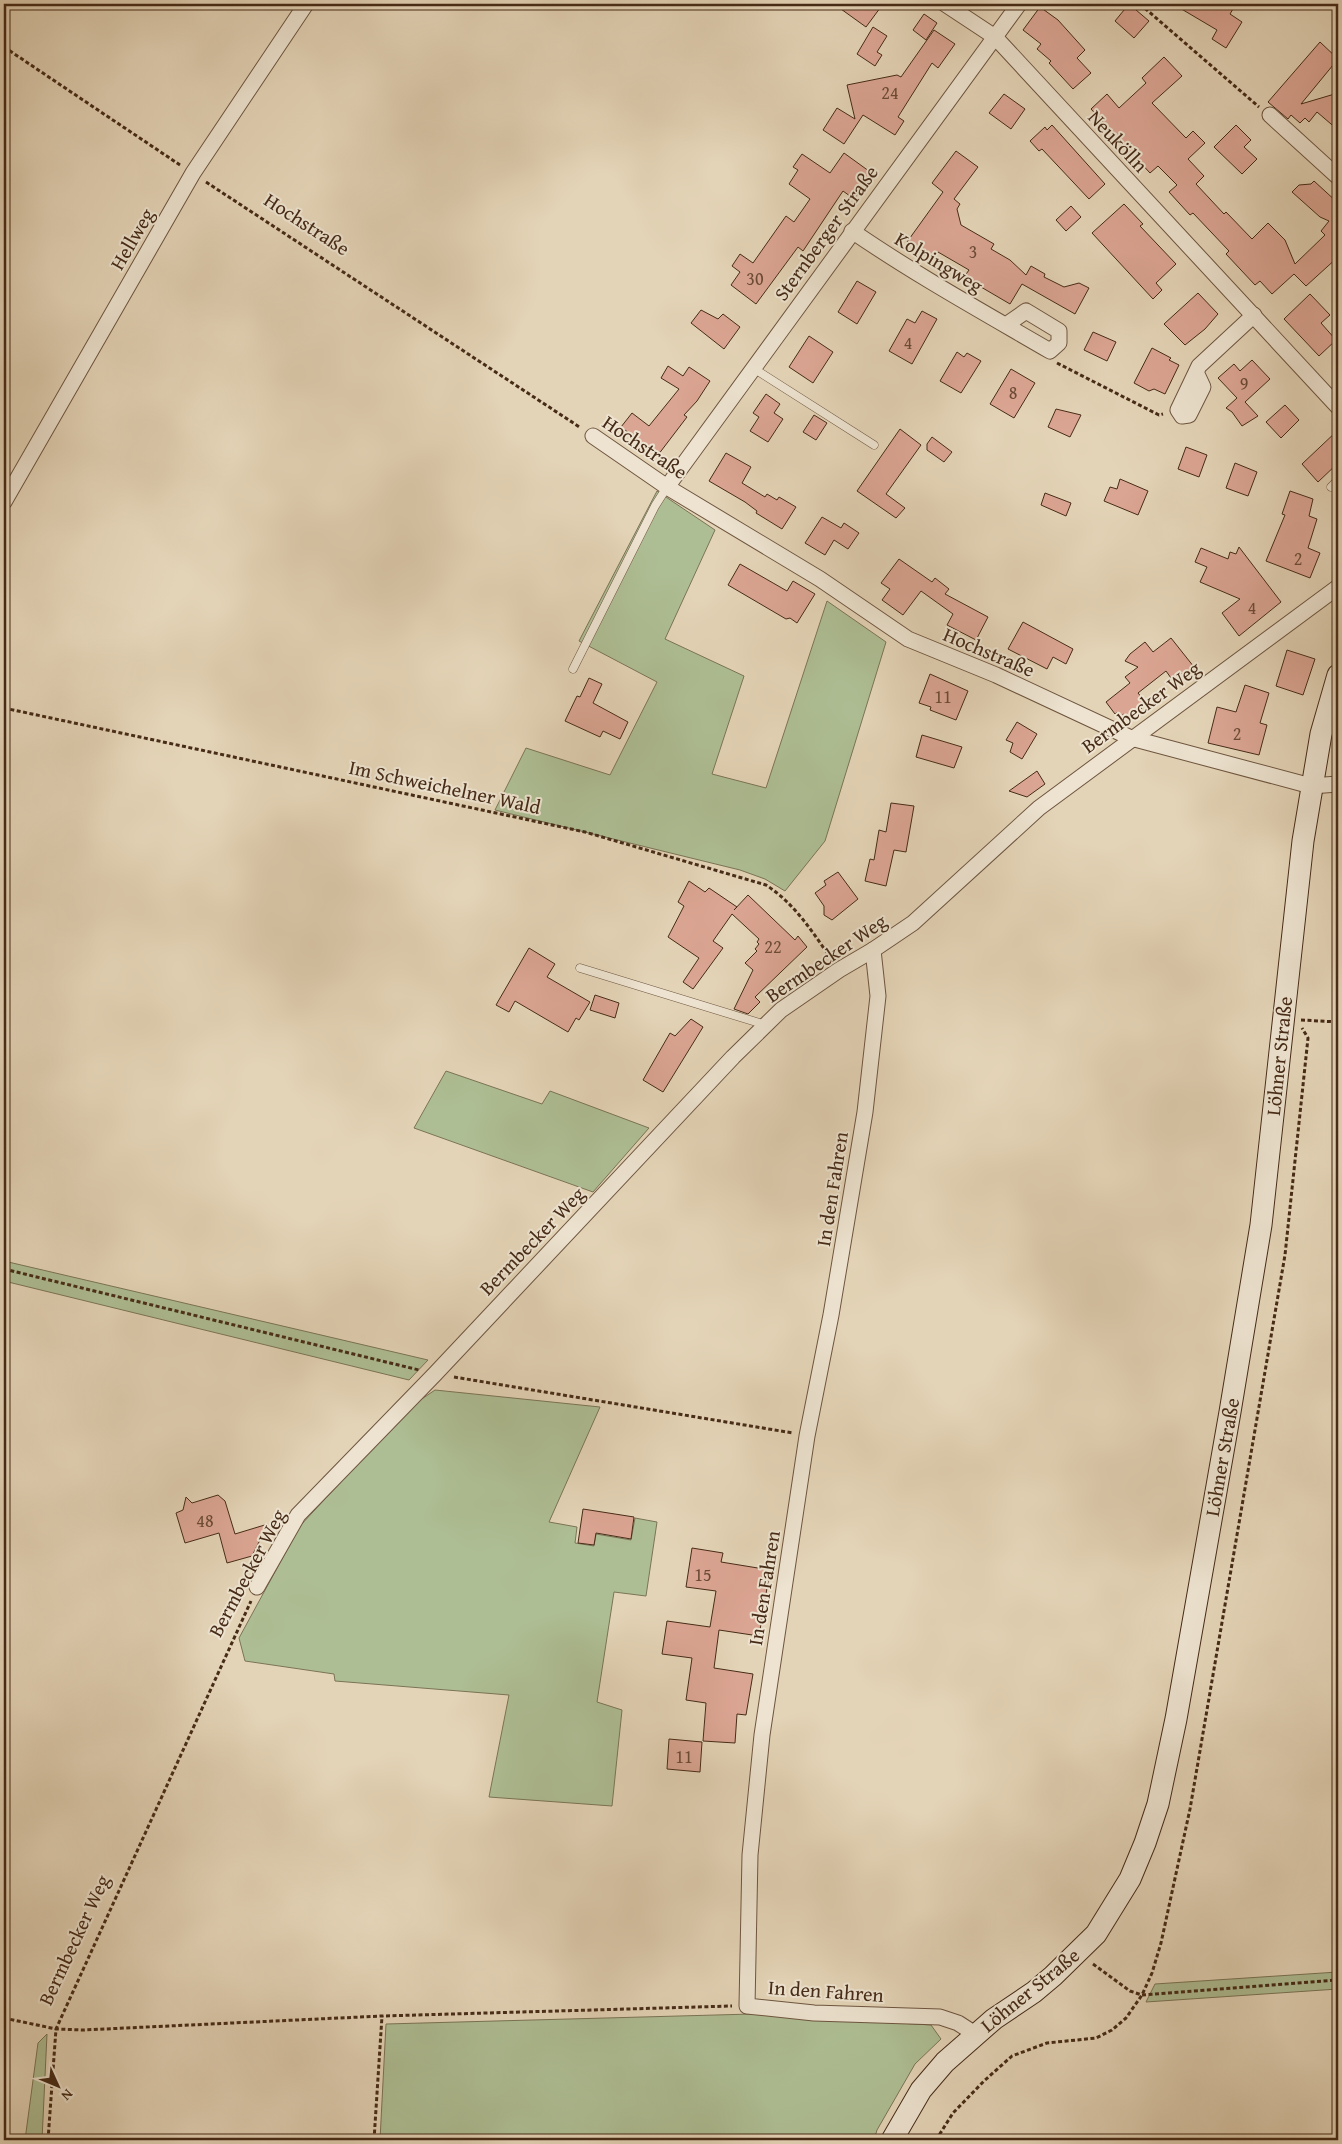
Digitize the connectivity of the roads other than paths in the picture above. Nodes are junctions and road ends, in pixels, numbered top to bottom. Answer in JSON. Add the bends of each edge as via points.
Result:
{"nodes":[{"id":1,"x":306,"y":4,"type":"edge"},
{"id":2,"x":945,"y":4,"type":"edge"},
{"id":3,"x":1019,"y":4,"type":"edge"},
{"id":4,"x":995,"y":36,"type":"junction"},
{"id":5,"x":1270,"y":115,"type":"road end"},
{"id":6,"x":1338,"y":177,"type":"edge"},
{"id":7,"x":852,"y":231,"type":"junction"},
{"id":8,"x":1254,"y":316,"type":"junction"},
{"id":9,"x":1006,"y":325,"type":"junction"},
{"id":10,"x":753,"y":368,"type":"junction"},
{"id":11,"x":1338,"y":408,"type":"edge"},
{"id":12,"x":1178,"y":410,"type":"road end"},
{"id":13,"x":593,"y":436,"type":"road end"},
{"id":14,"x":874,"y":445,"type":"dead end"},
{"id":15,"x":1338,"y":480,"type":"edge"},
{"id":16,"x":667,"y":487,"type":"junction"},
{"id":17,"x":1331,"y":487,"type":"dead end"},
{"id":18,"x":4,"y":502,"type":"edge"},
{"id":19,"x":1338,"y":587,"type":"edge"},
{"id":20,"x":573,"y":669,"type":"dead end"},
{"id":21,"x":1338,"y":674,"type":"edge"},
{"id":22,"x":1131,"y":738,"type":"junction"},
{"id":23,"x":1338,"y":784,"type":"edge"},
{"id":24,"x":1311,"y":786,"type":"junction"},
{"id":25,"x":873,"y":950,"type":"junction"},
{"id":26,"x":580,"y":968,"type":"dead end"},
{"id":27,"x":766,"y":1025,"type":"junction"},
{"id":28,"x":258,"y":1587,"type":"road end"},
{"id":29,"x":975,"y":2034,"type":"junction"},
{"id":30,"x":892,"y":2140,"type":"edge"}],
"edges":[{"from":1,"to":18,"type":"street","name":"Hellweg","via":[[193,173]]},
{"from":2,"to":4,"type":"street","name":"Neukölln"},
{"from":3,"to":4,"type":"street","name":"Sternberger Straße"},
{"from":4,"to":7,"type":"street","name":"Sternberger Straße"},
{"from":4,"to":8,"type":"street","name":"Neukölln"},
{"from":5,"to":6,"type":"street"},
{"from":7,"to":9,"type":"street","name":"Kolpingweg","via":[[903,266]]},
{"from":7,"to":10,"type":"street","name":"Sternberger Straße"},
{"from":8,"to":11,"type":"street","name":"Neukölln"},
{"from":8,"to":12,"type":"street","via":[[1199,366]]},
{"from":9,"to":9,"type":"street","name":"Kolpingweg","via":[[1026,311],[1059,331],[1059,343],[1050,351]]},
{"from":10,"to":14,"type":"lane"},
{"from":10,"to":16,"type":"street","name":"Sternberger Straße"},
{"from":13,"to":16,"type":"street","name":"Hochstraße"},
{"from":15,"to":17,"type":"lane"},
{"from":16,"to":20,"type":"lane"},
{"from":16,"to":22,"type":"street","name":"Hochstraße","via":[[820,579],[908,640],[996,675]]},
{"from":19,"to":22,"type":"street","name":"Bermbecker Weg"},
{"from":21,"to":24,"type":"main road","name":"Löhner Straße"},
{"from":22,"to":24,"type":"street","name":"Hochstraße"},
{"from":22,"to":25,"type":"street","name":"Bermbecker Weg","via":[[1039,808],[914,923]]},
{"from":23,"to":24,"type":"street","name":"Hochstraße"},
{"from":24,"to":29,"type":"main road","name":"Löhner Straße","via":[[1261,1225],[1229,1422],[1158,1804],[1146,1844],[1130,1879],[1096,1934],[1034,1992]]},
{"from":25,"to":27,"type":"street","name":"Bermbecker Weg","via":[[781,1010]]},
{"from":25,"to":29,"type":"street","name":"In den Fahren","via":[[878,996],[865,1112],[807,1436],[762,1735],[750,1855],[747,2006],[814,2013],[940,2018],[958,2023]]},
{"from":26,"to":27,"type":"lane"},
{"from":27,"to":28,"type":"street","name":"Bermbecker Weg","via":[[298,1515]]},
{"from":29,"to":30,"type":"main road","name":"Löhner Straße","via":[[921,2090]]}]}
